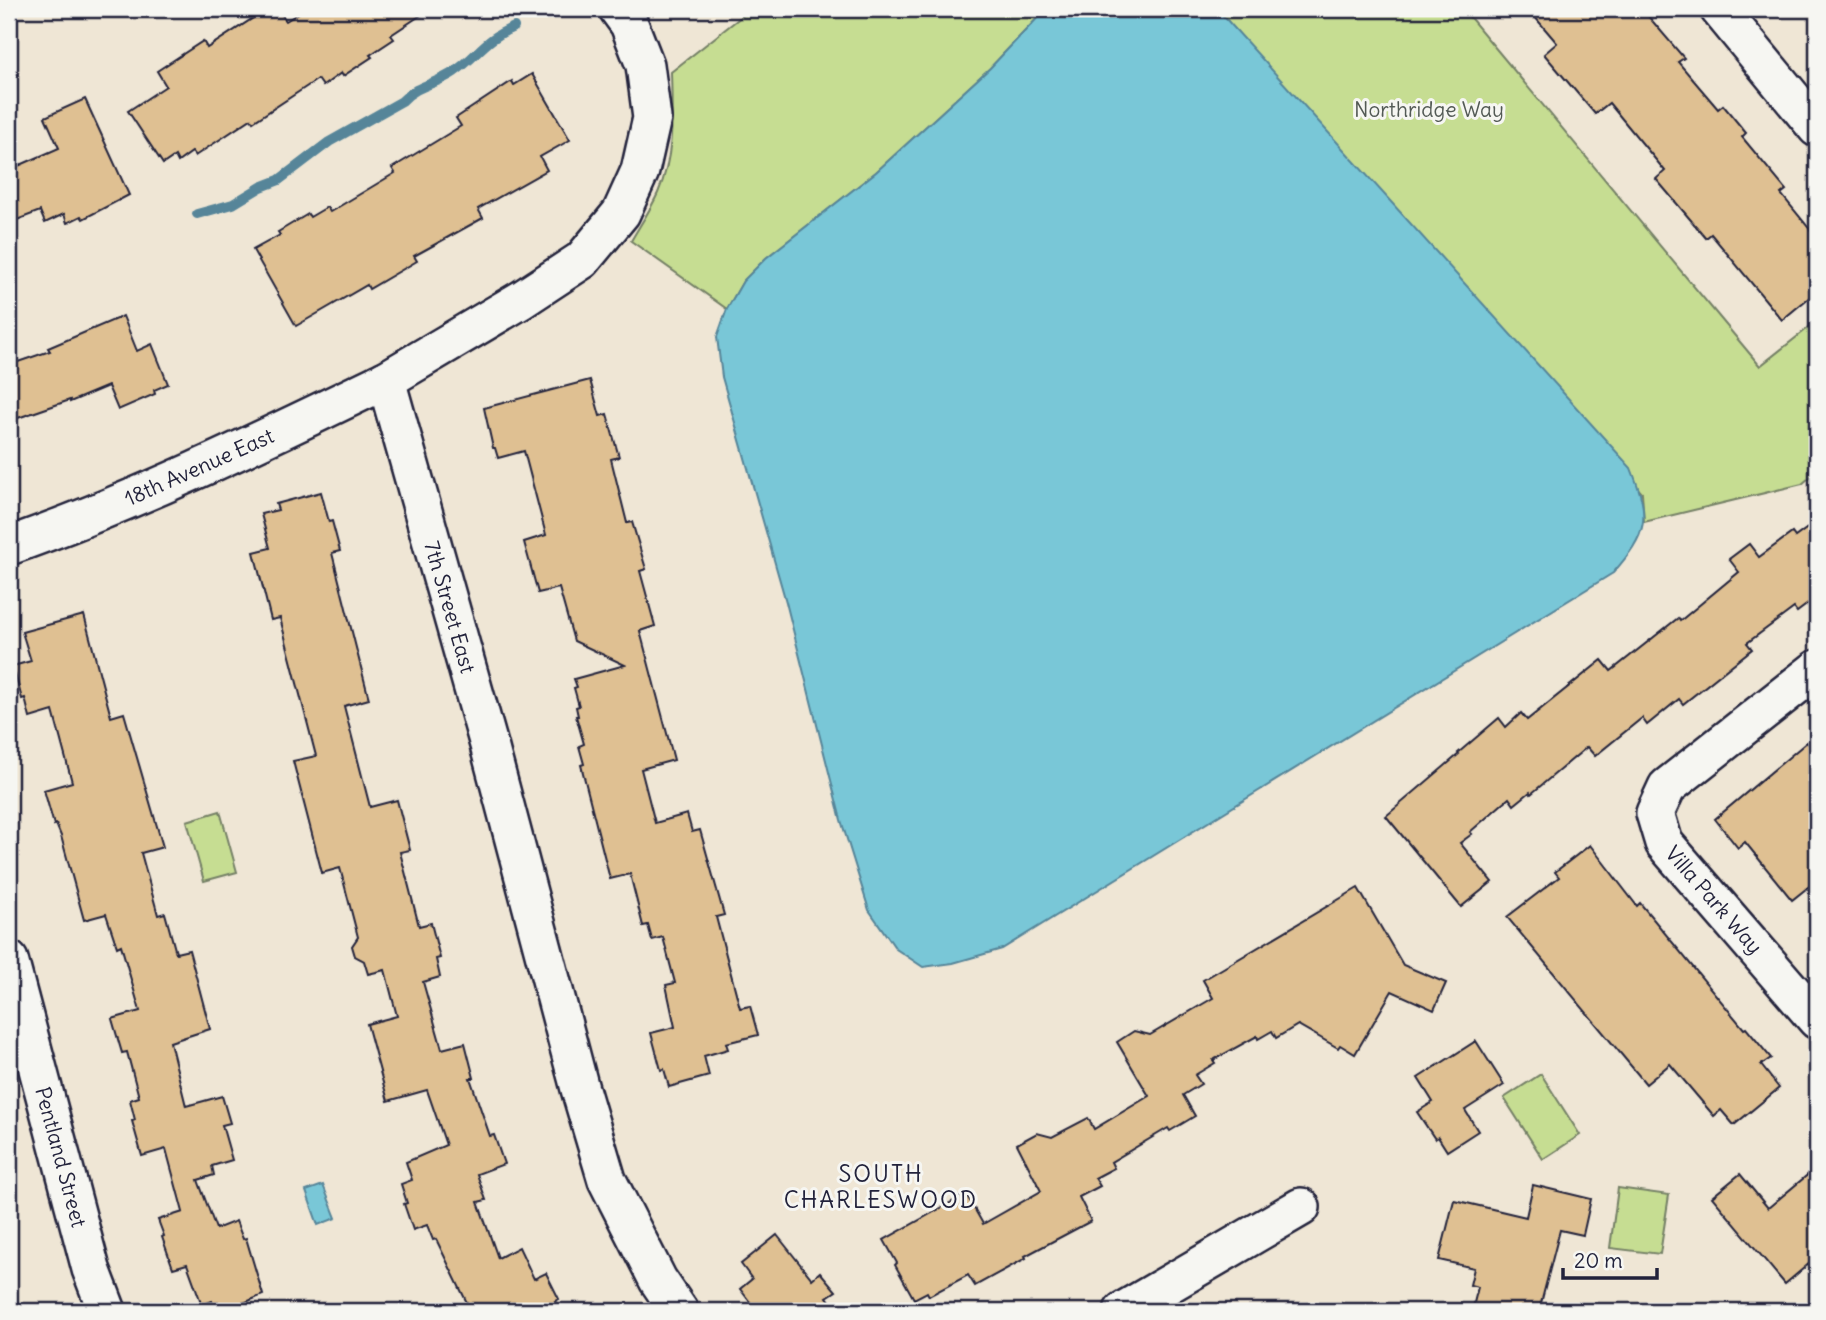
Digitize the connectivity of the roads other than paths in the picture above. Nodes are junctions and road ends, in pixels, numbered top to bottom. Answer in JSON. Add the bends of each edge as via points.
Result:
{"nodes":[{"id":1,"x":618,"y":9,"type":"edge"},
{"id":2,"x":1719,"y":9,"type":"edge"},
{"id":3,"x":1817,"y":128,"type":"edge"},
{"id":4,"x":386,"y":380,"type":"junction"},
{"id":5,"x":9,"y":546,"type":"edge"},
{"id":6,"x":1817,"y":669,"type":"edge"},
{"id":7,"x":9,"y":960,"type":"edge"},
{"id":8,"x":1817,"y":1020,"type":"edge"},
{"id":9,"x":1301,"y":1207,"type":"dead end"},
{"id":10,"x":107,"y":1311,"type":"edge"},
{"id":11,"x":679,"y":1311,"type":"edge"},
{"id":12,"x":1123,"y":1311,"type":"edge"}],
"edges":[{"from":1,"to":4,"type":"street","via":[[645,65],[652,118],[640,171],[621,213],[582,260]]},
{"from":2,"to":3,"type":"street"},
{"from":4,"to":5,"type":"street","name":"18th Avenue East","via":[[205,468]]},
{"from":4,"to":11,"type":"street","name":"7th Street East","via":[[607,1180]]},
{"from":6,"to":8,"type":"street","name":"Villa Park Way","via":[[1667,787],[1655,813],[1664,843]]},
{"from":7,"to":10,"type":"street","name":"Pentland Street","via":[[91,1269]]},
{"from":9,"to":12,"type":"street"}]}
